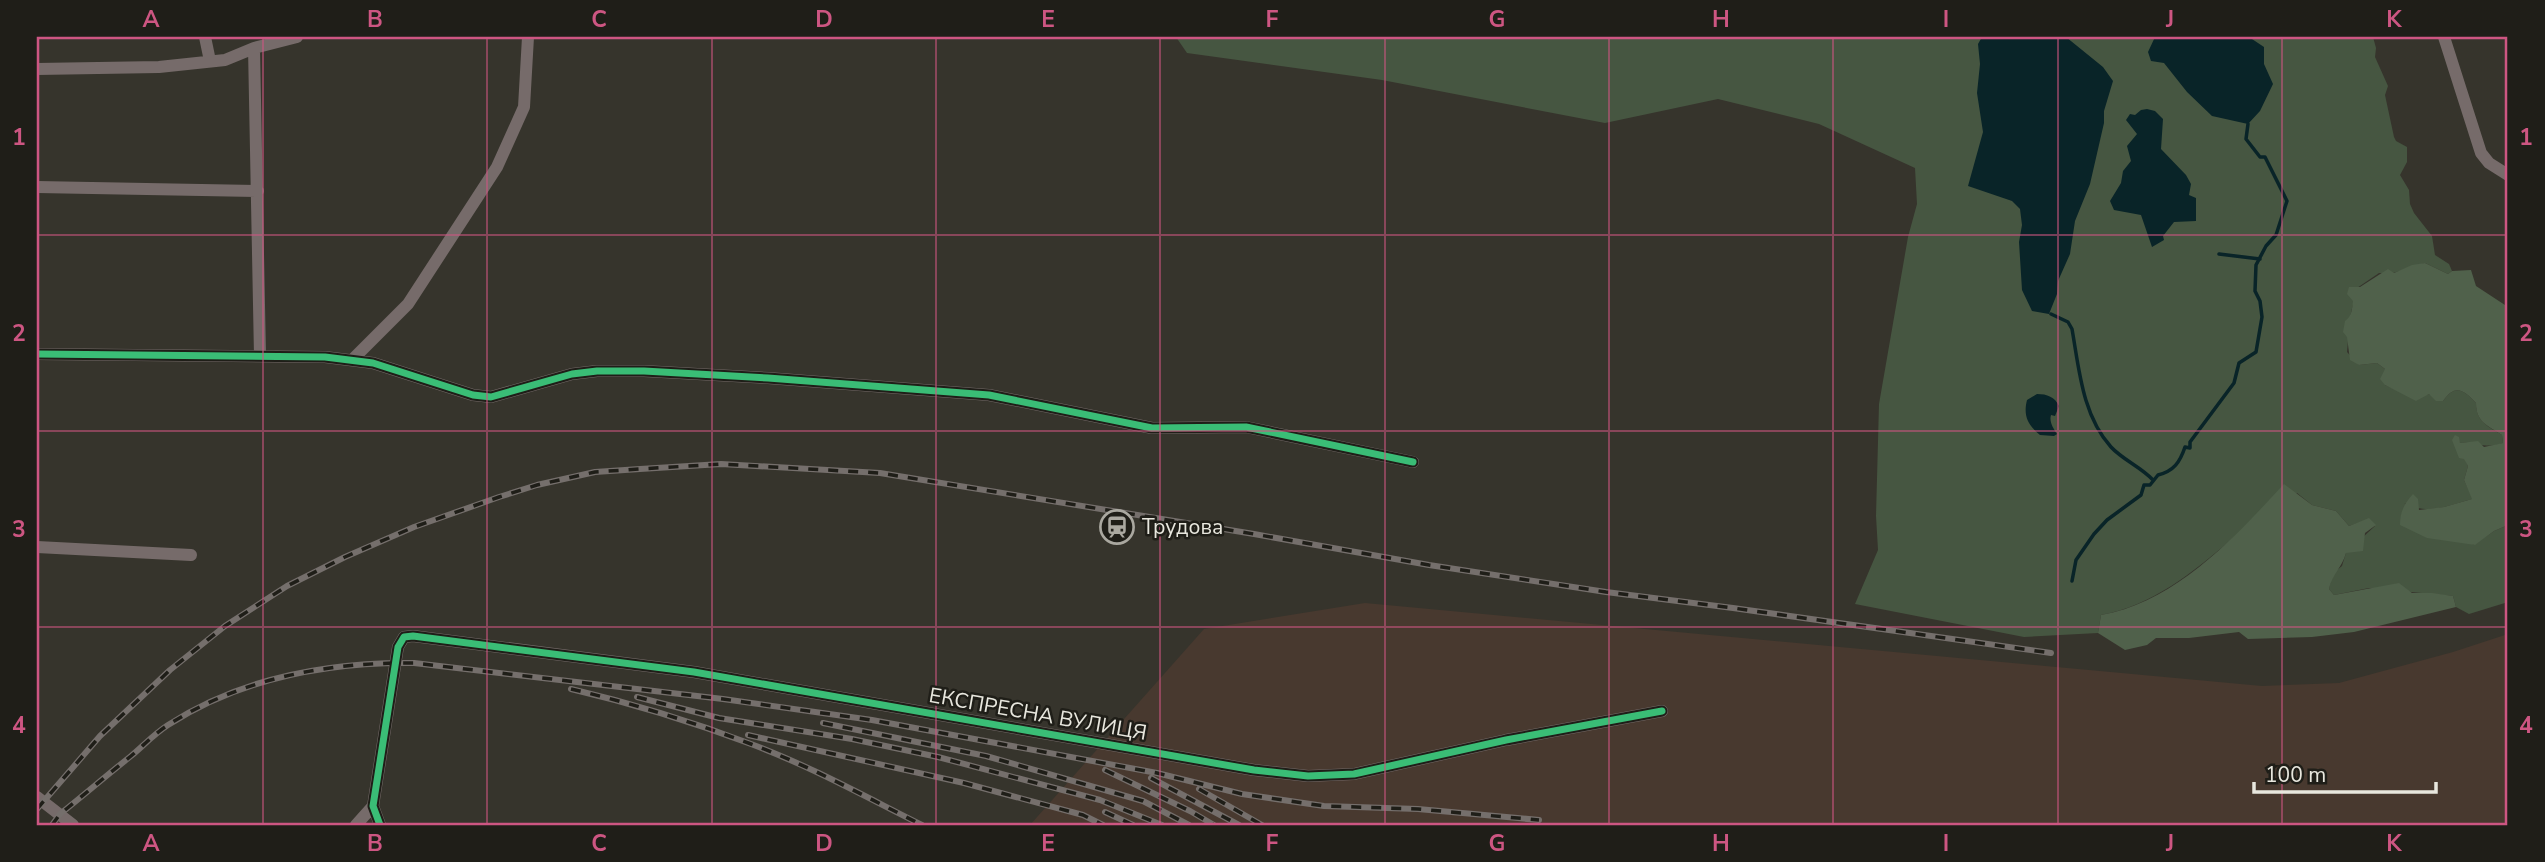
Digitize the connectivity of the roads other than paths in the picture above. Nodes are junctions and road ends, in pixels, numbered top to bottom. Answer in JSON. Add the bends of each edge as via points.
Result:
{"nodes":[{"id":1,"x":205,"y":37,"type":"edge"},
{"id":2,"x":297,"y":37,"type":"edge"},
{"id":3,"x":528,"y":37,"type":"edge"},
{"id":4,"x":2444,"y":37,"type":"edge"},
{"id":5,"x":254,"y":48,"type":"junction"},
{"id":6,"x":210,"y":61,"type":"junction"},
{"id":7,"x":37,"y":69,"type":"edge"},
{"id":8,"x":2508,"y":175,"type":"edge"},
{"id":9,"x":37,"y":187,"type":"edge"},
{"id":10,"x":258,"y":191,"type":"junction"},
{"id":11,"x":37,"y":354,"type":"edge"},
{"id":12,"x":260,"y":356,"type":"junction"},
{"id":13,"x":353,"y":359,"type":"junction"},
{"id":14,"x":1413,"y":462,"type":"dead end"},
{"id":15,"x":37,"y":547,"type":"edge"},
{"id":16,"x":191,"y":555,"type":"dead end"},
{"id":17,"x":1662,"y":711,"type":"dead end"},
{"id":18,"x":40,"y":800,"type":"edge"},
{"id":19,"x":373,"y":806,"type":"junction"},
{"id":20,"x":73,"y":825,"type":"edge"},
{"id":21,"x":356,"y":825,"type":"edge"},
{"id":22,"x":380,"y":825,"type":"edge"}],
"edges":[{"from":1,"to":6,"type":"street"},
{"from":2,"to":5,"type":"street"},
{"from":3,"to":13,"type":"street","via":[[524,107],[497,167],[408,304]]},
{"from":4,"to":8,"type":"street","via":[[2481,153]]},
{"from":5,"to":6,"type":"street"},
{"from":5,"to":10,"type":"street"},
{"from":6,"to":7,"type":"street","via":[[159,67]]},
{"from":9,"to":10,"type":"street"},
{"from":10,"to":12,"type":"street"},
{"from":11,"to":12,"type":"street"},
{"from":12,"to":13,"type":"street"},
{"from":13,"to":14,"type":"street","via":[[491,397],[572,374],[644,371],[989,396],[1152,428],[1246,427]]},
{"from":15,"to":16,"type":"street"},
{"from":17,"to":19,"type":"street","name":"ЕКСПРЕСНА ВУЛИЦЯ","via":[[1506,740],[1380,770],[1308,776],[694,672],[404,637],[398,646]]},
{"from":18,"to":20,"type":"street"},
{"from":19,"to":21,"type":"street"},
{"from":19,"to":22,"type":"street"}]}
